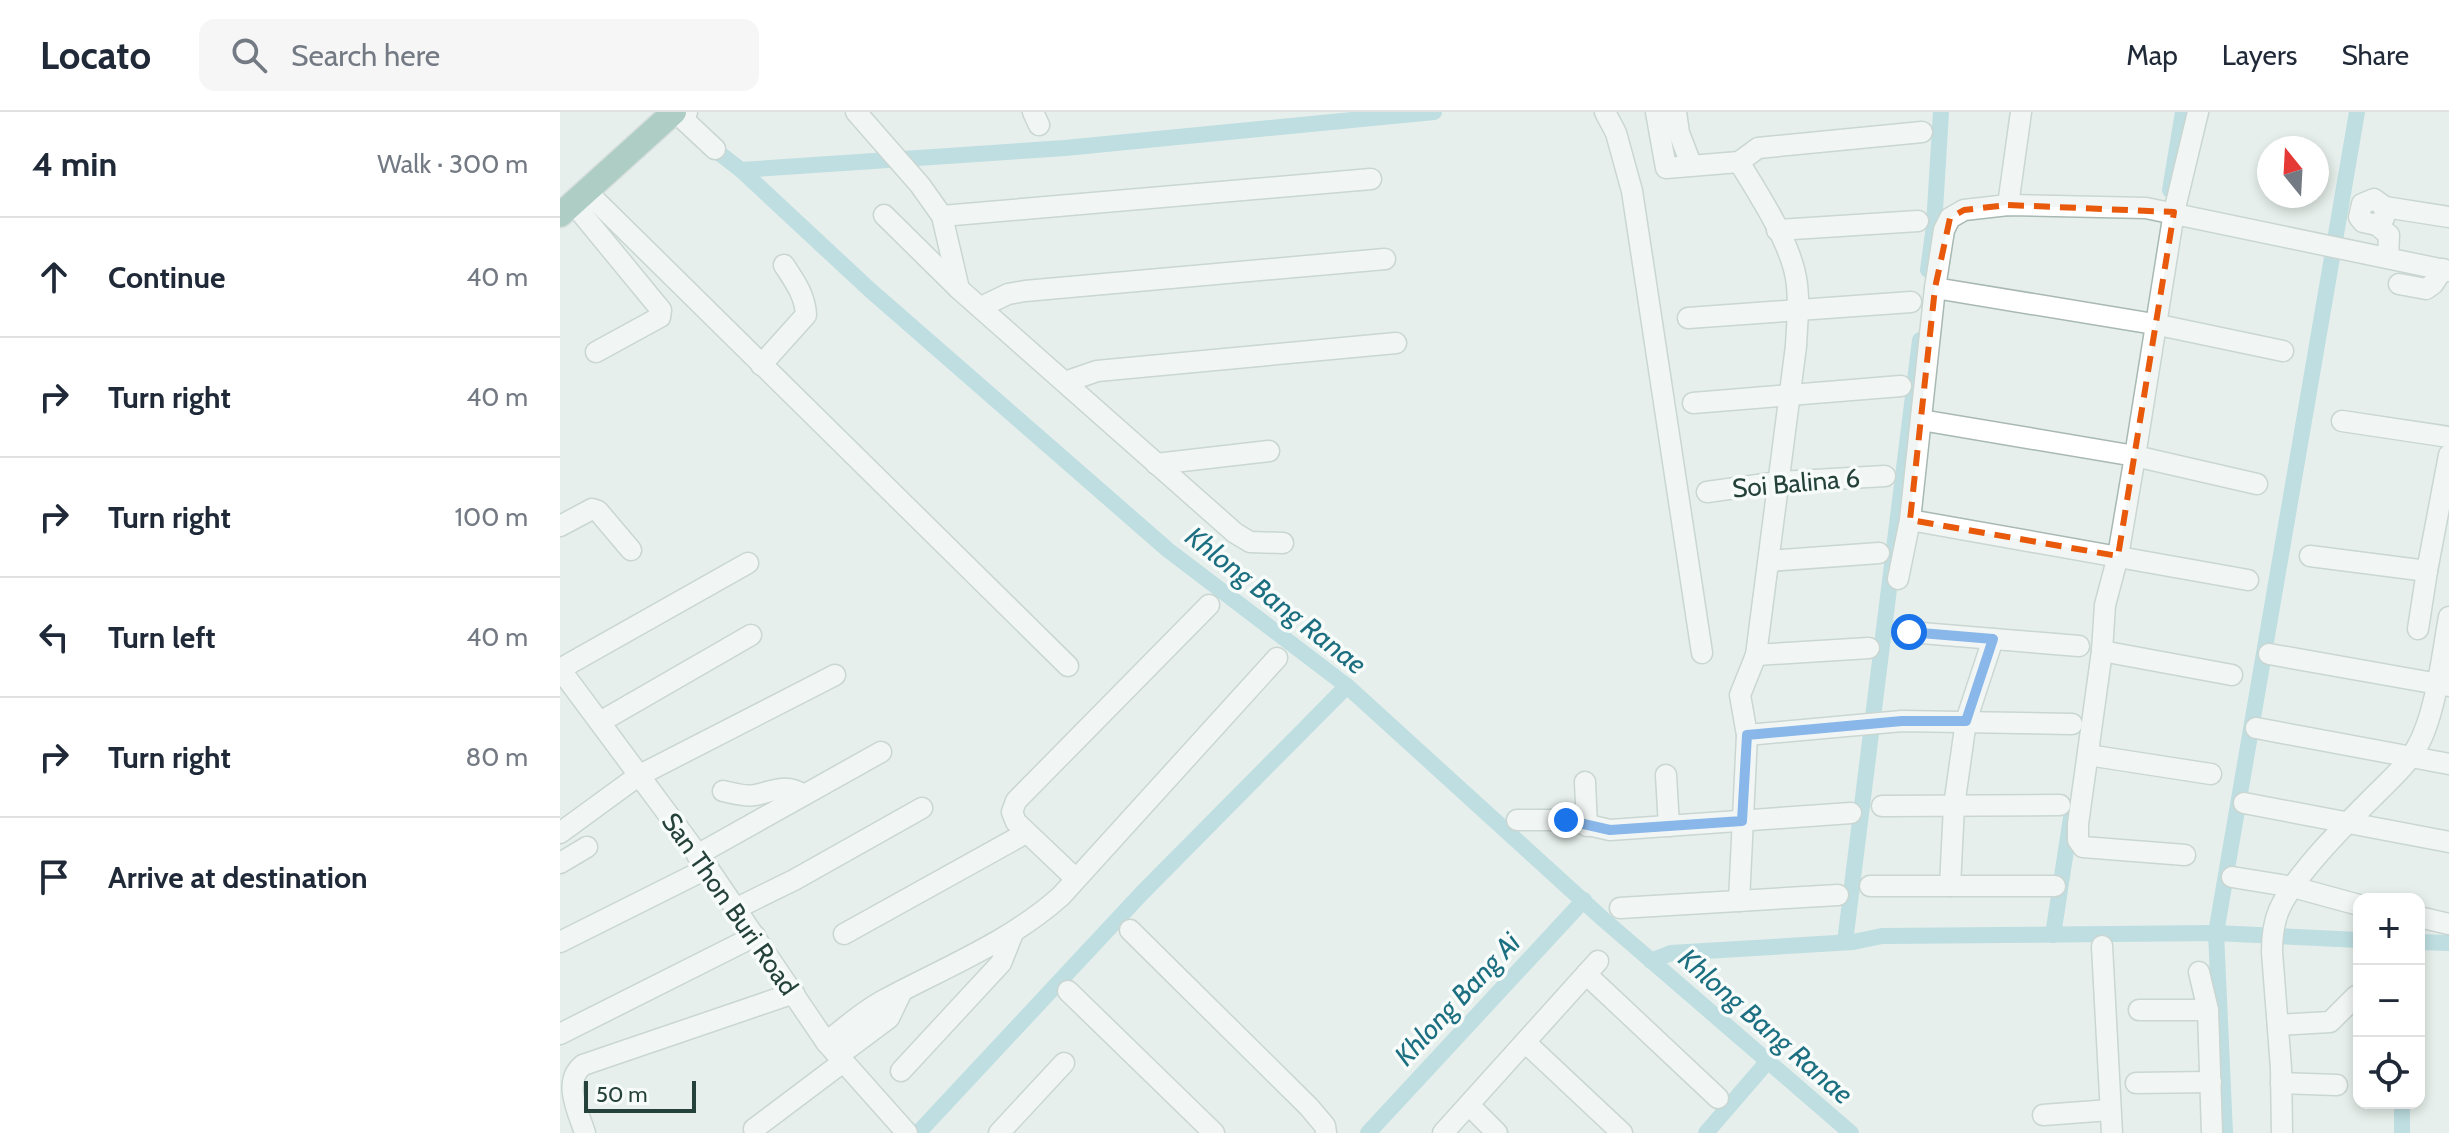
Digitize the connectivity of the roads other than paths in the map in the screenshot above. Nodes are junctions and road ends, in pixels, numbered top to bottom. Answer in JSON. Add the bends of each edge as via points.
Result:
{"nodes":[{"id":1,"x":674,"y":112,"type":"edge"},
{"id":2,"x":687,"y":112,"type":"edge"},
{"id":3,"x":1605,"y":112,"type":"edge"},
{"id":4,"x":1656,"y":112,"type":"edge"},
{"id":5,"x":1676,"y":112,"type":"edge"},
{"id":6,"x":2021,"y":112,"type":"edge"},
{"id":7,"x":2198,"y":112,"type":"edge"},
{"id":8,"x":860,"y":117,"type":"edge"},
{"id":9,"x":1922,"y":132,"type":"dead end"},
{"id":10,"x":1670,"y":134,"type":"junction"},
{"id":11,"x":715,"y":149,"type":"dead end"},
{"id":12,"x":1739,"y":162,"type":"junction"},
{"id":13,"x":1371,"y":179,"type":"dead end"},
{"id":14,"x":573,"y":203,"type":"edge"},
{"id":15,"x":2008,"y":205,"type":"junction"},
{"id":16,"x":2174,"y":212,"type":"junction"},
{"id":17,"x":884,"y":215,"type":"dead end"},
{"id":18,"x":942,"y":216,"type":"junction"},
{"id":19,"x":2449,"y":217,"type":"edge"},
{"id":20,"x":1918,"y":221,"type":"dead end"},
{"id":21,"x":1777,"y":230,"type":"junction"},
{"id":22,"x":2388,"y":257,"type":"junction"},
{"id":23,"x":1385,"y":259,"type":"dead end"},
{"id":24,"x":784,"y":265,"type":"dead end"},
{"id":25,"x":2446,"y":270,"type":"edge"},
{"id":26,"x":2399,"y":284,"type":"dead end"},
{"id":27,"x":1935,"y":288,"type":"junction"},
{"id":28,"x":959,"y":289,"type":"junction"},
{"id":29,"x":1911,"y":302,"type":"dead end"},
{"id":30,"x":981,"y":307,"type":"junction"},
{"id":31,"x":1798,"y":310,"type":"junction"},
{"id":32,"x":1688,"y":318,"type":"dead end"},
{"id":33,"x":2154,"y":324,"type":"junction"},
{"id":34,"x":1396,"y":343,"type":"dead end"},
{"id":35,"x":2283,"y":351,"type":"dead end"},
{"id":36,"x":596,"y":352,"type":"dead end"},
{"id":37,"x":761,"y":365,"type":"junction"},
{"id":38,"x":1065,"y":382,"type":"junction"},
{"id":39,"x":1901,"y":386,"type":"dead end"},
{"id":40,"x":1790,"y":393,"type":"junction"},
{"id":41,"x":1693,"y":403,"type":"dead end"},
{"id":42,"x":1921,"y":420,"type":"junction"},
{"id":43,"x":2342,"y":421,"type":"dead end"},
{"id":44,"x":2449,"y":437,"type":"edge"},
{"id":45,"x":1269,"y":451,"type":"dead end"},
{"id":46,"x":2449,"y":455,"type":"edge"},
{"id":47,"x":2135,"y":456,"type":"junction"},
{"id":48,"x":1156,"y":464,"type":"junction"},
{"id":49,"x":1885,"y":476,"type":"dead end"},
{"id":50,"x":1779,"y":482,"type":"junction"},
{"id":51,"x":2257,"y":484,"type":"dead end"},
{"id":52,"x":1707,"y":492,"type":"dead end"},
{"id":53,"x":1910,"y":520,"type":"junction"},
{"id":54,"x":560,"y":526,"type":"edge"},
{"id":55,"x":1283,"y":543,"type":"dead end"},
{"id":56,"x":631,"y":550,"type":"dead end"},
{"id":57,"x":1879,"y":553,"type":"dead end"},
{"id":58,"x":2118,"y":556,"type":"junction"},
{"id":59,"x":2310,"y":556,"type":"dead end"},
{"id":60,"x":1769,"y":561,"type":"junction"},
{"id":61,"x":748,"y":563,"type":"dead end"},
{"id":62,"x":2427,"y":571,"type":"junction"},
{"id":63,"x":1898,"y":579,"type":"dead end"},
{"id":64,"x":2248,"y":580,"type":"dead end"},
{"id":65,"x":1209,"y":605,"type":"dead end"},
{"id":66,"x":2449,"y":617,"type":"edge"},
{"id":67,"x":2418,"y":629,"type":"dead end"},
{"id":68,"x":1909,"y":632,"type":"dead end"},
{"id":69,"x":751,"y":635,"type":"dead end"},
{"id":70,"x":1993,"y":639,"type":"junction"},
{"id":71,"x":2079,"y":646,"type":"dead end"},
{"id":72,"x":1869,"y":648,"type":"dead end"},
{"id":73,"x":2102,"y":651,"type":"junction"},
{"id":74,"x":1702,"y":653,"type":"dead end"},
{"id":75,"x":2269,"y":654,"type":"dead end"},
{"id":76,"x":1756,"y":655,"type":"junction"},
{"id":77,"x":1277,"y":658,"type":"dead end"},
{"id":78,"x":1068,"y":666,"type":"dead end"},
{"id":79,"x":560,"y":669,"type":"edge"},
{"id":80,"x":835,"y":675,"type":"dead end"},
{"id":81,"x":2232,"y":675,"type":"dead end"},
{"id":82,"x":2443,"y":685,"type":"edge"},
{"id":83,"x":568,"y":698,"type":"edge"},
{"id":84,"x":1966,"y":721,"type":"junction"},
{"id":85,"x":600,"y":722,"type":"junction"},
{"id":86,"x":2072,"y":724,"type":"dead end"},
{"id":87,"x":2256,"y":728,"type":"dead end"},
{"id":88,"x":1747,"y":735,"type":"junction"},
{"id":89,"x":881,"y":752,"type":"dead end"},
{"id":90,"x":2088,"y":755,"type":"junction"},
{"id":91,"x":2411,"y":756,"type":"junction"},
{"id":92,"x":2449,"y":764,"type":"edge"},
{"id":93,"x":2211,"y":774,"type":"dead end"},
{"id":94,"x":1666,"y":775,"type":"dead end"},
{"id":95,"x":638,"y":776,"type":"junction"},
{"id":96,"x":1585,"y":782,"type":"dead end"},
{"id":97,"x":723,"y":791,"type":"dead end"},
{"id":98,"x":804,"y":795,"type":"junction"},
{"id":99,"x":2244,"y":803,"type":"dead end"},
{"id":100,"x":1954,"y":805,"type":"junction"},
{"id":101,"x":2060,"y":805,"type":"dead end"},
{"id":102,"x":1882,"y":806,"type":"dead end"},
{"id":103,"x":922,"y":808,"type":"dead end"},
{"id":104,"x":1851,"y":813,"type":"dead end"},
{"id":105,"x":1517,"y":820,"type":"dead end"},
{"id":106,"x":1742,"y":821,"type":"junction"},
{"id":107,"x":2349,"y":821,"type":"junction"},
{"id":108,"x":1587,"y":826,"type":"junction"},
{"id":109,"x":1669,"y":826,"type":"junction"},
{"id":110,"x":560,"y":833,"type":"edge"},
{"id":111,"x":1026,"y":833,"type":"junction"},
{"id":112,"x":2449,"y":842,"type":"edge"},
{"id":113,"x":587,"y":847,"type":"dead end"},
{"id":114,"x":2185,"y":855,"type":"dead end"},
{"id":115,"x":702,"y":861,"type":"junction"},
{"id":116,"x":560,"y":863,"type":"edge"},
{"id":117,"x":2232,"y":877,"type":"dead end"},
{"id":118,"x":1076,"y":879,"type":"junction"},
{"id":119,"x":1870,"y":886,"type":"dead end"},
{"id":120,"x":1950,"y":886,"type":"junction"},
{"id":121,"x":2055,"y":886,"type":"dead end"},
{"id":122,"x":2293,"y":887,"type":"junction"},
{"id":123,"x":1838,"y":895,"type":"dead end"},
{"id":124,"x":1739,"y":901,"type":"junction"},
{"id":125,"x":2353,"y":903,"type":"edge"},
{"id":126,"x":1620,"y":908,"type":"dead end"},
{"id":127,"x":735,"y":909,"type":"junction"},
{"id":128,"x":2425,"y":918,"type":"edge"},
{"id":129,"x":2449,"y":924,"type":"edge"},
{"id":130,"x":1130,"y":930,"type":"dead end"},
{"id":131,"x":1013,"y":933,"type":"junction"},
{"id":132,"x":844,"y":934,"type":"dead end"},
{"id":133,"x":755,"y":936,"type":"junction"},
{"id":134,"x":560,"y":942,"type":"edge"},
{"id":135,"x":2102,"y":946,"type":"dead end"},
{"id":136,"x":2199,"y":972,"type":"dead end"},
{"id":137,"x":1068,"y":991,"type":"dead end"},
{"id":138,"x":794,"y":993,"type":"junction"},
{"id":139,"x":2353,"y":1000,"type":"edge"},
{"id":140,"x":2139,"y":1010,"type":"dead end"},
{"id":141,"x":2208,"y":1010,"type":"junction"},
{"id":142,"x":2278,"y":1025,"type":"junction"},
{"id":143,"x":560,"y":1034,"type":"edge"},
{"id":144,"x":1525,"y":1042,"type":"junction"},
{"id":145,"x":836,"y":1053,"type":"junction"},
{"id":146,"x":1064,"y":1063,"type":"dead end"},
{"id":147,"x":901,"y":1071,"type":"dead end"},
{"id":148,"x":2211,"y":1082,"type":"junction"},
{"id":149,"x":2136,"y":1083,"type":"dead end"},
{"id":150,"x":2281,"y":1083,"type":"junction"},
{"id":151,"x":2337,"y":1085,"type":"dead end"},
{"id":152,"x":1718,"y":1098,"type":"dead end"},
{"id":153,"x":1469,"y":1105,"type":"junction"},
{"id":154,"x":2110,"y":1110,"type":"junction"},
{"id":155,"x":2043,"y":1115,"type":"dead end"},
{"id":156,"x":754,"y":1129,"type":"dead end"},
{"id":157,"x":900,"y":1130,"type":"edge"},
{"id":158,"x":585,"y":1133,"type":"edge"},
{"id":159,"x":999,"y":1133,"type":"edge"},
{"id":160,"x":1214,"y":1133,"type":"edge"},
{"id":161,"x":1326,"y":1133,"type":"edge"},
{"id":162,"x":1443,"y":1133,"type":"edge"},
{"id":163,"x":1497,"y":1133,"type":"edge"},
{"id":164,"x":1622,"y":1133,"type":"edge"},
{"id":165,"x":2112,"y":1133,"type":"edge"},
{"id":166,"x":2212,"y":1133,"type":"edge"},
{"id":167,"x":2282,"y":1133,"type":"edge"}],
"edges":[{"from":1,"to":14,"type":"main road"},
{"from":2,"to":11,"type":"street","via":[[683,119]]},
{"from":3,"to":74,"type":"street","via":[[1632,191]]},
{"from":4,"to":10,"type":"street"},
{"from":5,"to":10,"type":"street"},
{"from":6,"to":15,"type":"street"},
{"from":7,"to":16,"type":"street"},
{"from":8,"to":18,"type":"street"},
{"from":9,"to":12,"type":"street","via":[[1758,148]]},
{"from":10,"to":12,"type":"street","via":[[1666,168]]},
{"from":12,"to":21,"type":"street"},
{"from":13,"to":18,"type":"street"},
{"from":14,"to":36,"type":"street","via":[[661,310],[660,317]]},
{"from":14,"to":37,"type":"street"},
{"from":15,"to":16,"type":"street"},
{"from":15,"to":27,"type":"street","via":[[1964,210],[1950,218]]},
{"from":16,"to":22,"type":"street"},
{"from":16,"to":33,"type":"street"},
{"from":17,"to":28,"type":"street"},
{"from":18,"to":28,"type":"street"},
{"from":19,"to":22,"type":"street","via":[[2381,216],[2389,235]]},
{"from":20,"to":21,"type":"street"},
{"from":21,"to":31,"type":"street","via":[[1792,263]]},
{"from":22,"to":25,"type":"street"},
{"from":23,"to":30,"type":"street","via":[[1025,291]]},
{"from":24,"to":37,"type":"street","via":[[805,302],[806,315]]},
{"from":25,"to":26,"type":"street","via":[[2426,289]]},
{"from":27,"to":33,"type":"street"},
{"from":27,"to":42,"type":"street"},
{"from":28,"to":30,"type":"street"},
{"from":29,"to":31,"type":"street"},
{"from":30,"to":38,"type":"street"},
{"from":31,"to":32,"type":"street"},
{"from":31,"to":40,"type":"street"},
{"from":33,"to":35,"type":"street"},
{"from":33,"to":47,"type":"street"},
{"from":34,"to":38,"type":"street","via":[[1097,371]]},
{"from":37,"to":78,"type":"street"},
{"from":38,"to":48,"type":"street"},
{"from":39,"to":40,"type":"street"},
{"from":40,"to":41,"type":"street"},
{"from":40,"to":50,"type":"street"},
{"from":42,"to":47,"type":"street"},
{"from":42,"to":53,"type":"street"},
{"from":43,"to":44,"type":"street"},
{"from":45,"to":48,"type":"street"},
{"from":46,"to":62,"type":"street"},
{"from":47,"to":51,"type":"street"},
{"from":47,"to":58,"type":"street"},
{"from":48,"to":55,"type":"street","via":[[1244,540]]},
{"from":49,"to":50,"type":"street","name":"Soi Balina 6"},
{"from":50,"to":52,"type":"street","name":"Soi Balina 6"},
{"from":50,"to":60,"type":"street"},
{"from":53,"to":58,"type":"street"},
{"from":53,"to":63,"type":"street"},
{"from":54,"to":56,"type":"street","via":[[592,509],[598,511]]},
{"from":57,"to":60,"type":"street"},
{"from":58,"to":64,"type":"street"},
{"from":58,"to":73,"type":"street","via":[[2105,605]]},
{"from":59,"to":62,"type":"street"},
{"from":60,"to":76,"type":"street"},
{"from":61,"to":79,"type":"street"},
{"from":62,"to":67,"type":"street"},
{"from":65,"to":111,"type":"street","via":[[1016,801],[1012,812]]},
{"from":66,"to":82,"type":"street"},
{"from":68,"to":70,"type":"street"},
{"from":69,"to":85,"type":"street"},
{"from":70,"to":71,"type":"street"},
{"from":70,"to":84,"type":"street"},
{"from":72,"to":76,"type":"street"},
{"from":73,"to":81,"type":"street"},
{"from":73,"to":90,"type":"street"},
{"from":75,"to":82,"type":"street"},
{"from":76,"to":88,"type":"street","via":[[1740,695]]},
{"from":77,"to":118,"type":"street"},
{"from":79,"to":83,"type":"street","name":"San Thon Buri Road"},
{"from":80,"to":95,"type":"street"},
{"from":82,"to":91,"type":"street"},
{"from":83,"to":85,"type":"street","name":"San Thon Buri Road"},
{"from":84,"to":86,"type":"street"},
{"from":84,"to":88,"type":"street","via":[[1902,721]]},
{"from":84,"to":100,"type":"street"},
{"from":85,"to":95,"type":"street","name":"San Thon Buri Road"},
{"from":87,"to":91,"type":"street"},
{"from":88,"to":106,"type":"street"},
{"from":89,"to":98,"type":"street"},
{"from":90,"to":93,"type":"street"},
{"from":90,"to":114,"type":"street","via":[[2078,824],[2083,847]]},
{"from":91,"to":92,"type":"street"},
{"from":91,"to":107,"type":"street"},
{"from":94,"to":109,"type":"street"},
{"from":95,"to":110,"type":"street"},
{"from":95,"to":115,"type":"street","name":"San Thon Buri Road"},
{"from":96,"to":108,"type":"street"},
{"from":97,"to":98,"type":"street","via":[[753,795],[784,787]]},
{"from":98,"to":115,"type":"street"},
{"from":99,"to":107,"type":"street"},
{"from":100,"to":101,"type":"street"},
{"from":100,"to":102,"type":"street"},
{"from":100,"to":120,"type":"street"},
{"from":103,"to":127,"type":"street"},
{"from":104,"to":106,"type":"street"},
{"from":105,"to":108,"type":"street","via":[[1555,818]]},
{"from":106,"to":109,"type":"street"},
{"from":106,"to":124,"type":"street"},
{"from":107,"to":112,"type":"street"},
{"from":107,"to":122,"type":"street"},
{"from":108,"to":109,"type":"street"},
{"from":111,"to":118,"type":"street"},
{"from":111,"to":132,"type":"street"},
{"from":113,"to":116,"type":"street"},
{"from":115,"to":127,"type":"street","name":"San Thon Buri Road"},
{"from":115,"to":134,"type":"street"},
{"from":117,"to":122,"type":"street"},
{"from":118,"to":131,"type":"street"},
{"from":119,"to":120,"type":"street"},
{"from":120,"to":121,"type":"street"},
{"from":122,"to":125,"type":"street"},
{"from":122,"to":142,"type":"street","via":[[2279,909],[2272,943]]},
{"from":123,"to":124,"type":"street"},
{"from":124,"to":126,"type":"street"},
{"from":127,"to":133,"type":"street","name":"San Thon Buri Road"},
{"from":128,"to":129,"type":"street"},
{"from":130,"to":161,"type":"street","via":[[1309,1107]]},
{"from":131,"to":145,"type":"street","via":[[882,1000]]},
{"from":131,"to":147,"type":"street","via":[[1001,963]]},
{"from":133,"to":138,"type":"street","name":"San Thon Buri Road"},
{"from":133,"to":143,"type":"street"},
{"from":135,"to":154,"type":"street"},
{"from":136,"to":141,"type":"street"},
{"from":137,"to":160,"type":"street"},
{"from":138,"to":145,"type":"street","name":"San Thon Buri Road"},
{"from":138,"to":158,"type":"street","via":[[583,1065],[571,1086]]},
{"from":139,"to":142,"type":"street","via":[[2336,1020]]},
{"from":140,"to":141,"type":"street"},
{"from":141,"to":148,"type":"street"},
{"from":142,"to":150,"type":"street"},
{"from":144,"to":152,"type":"street","via":[[1592,967]]},
{"from":144,"to":153,"type":"street"},
{"from":144,"to":164,"type":"street"},
{"from":145,"to":156,"type":"street"},
{"from":145,"to":157,"type":"street","name":"San Thon Buri Road"},
{"from":146,"to":159,"type":"street"},
{"from":148,"to":149,"type":"street"},
{"from":148,"to":166,"type":"street"},
{"from":150,"to":151,"type":"street"},
{"from":150,"to":167,"type":"street"},
{"from":153,"to":162,"type":"street"},
{"from":153,"to":163,"type":"street"},
{"from":154,"to":155,"type":"street"},
{"from":154,"to":165,"type":"street"}]}
